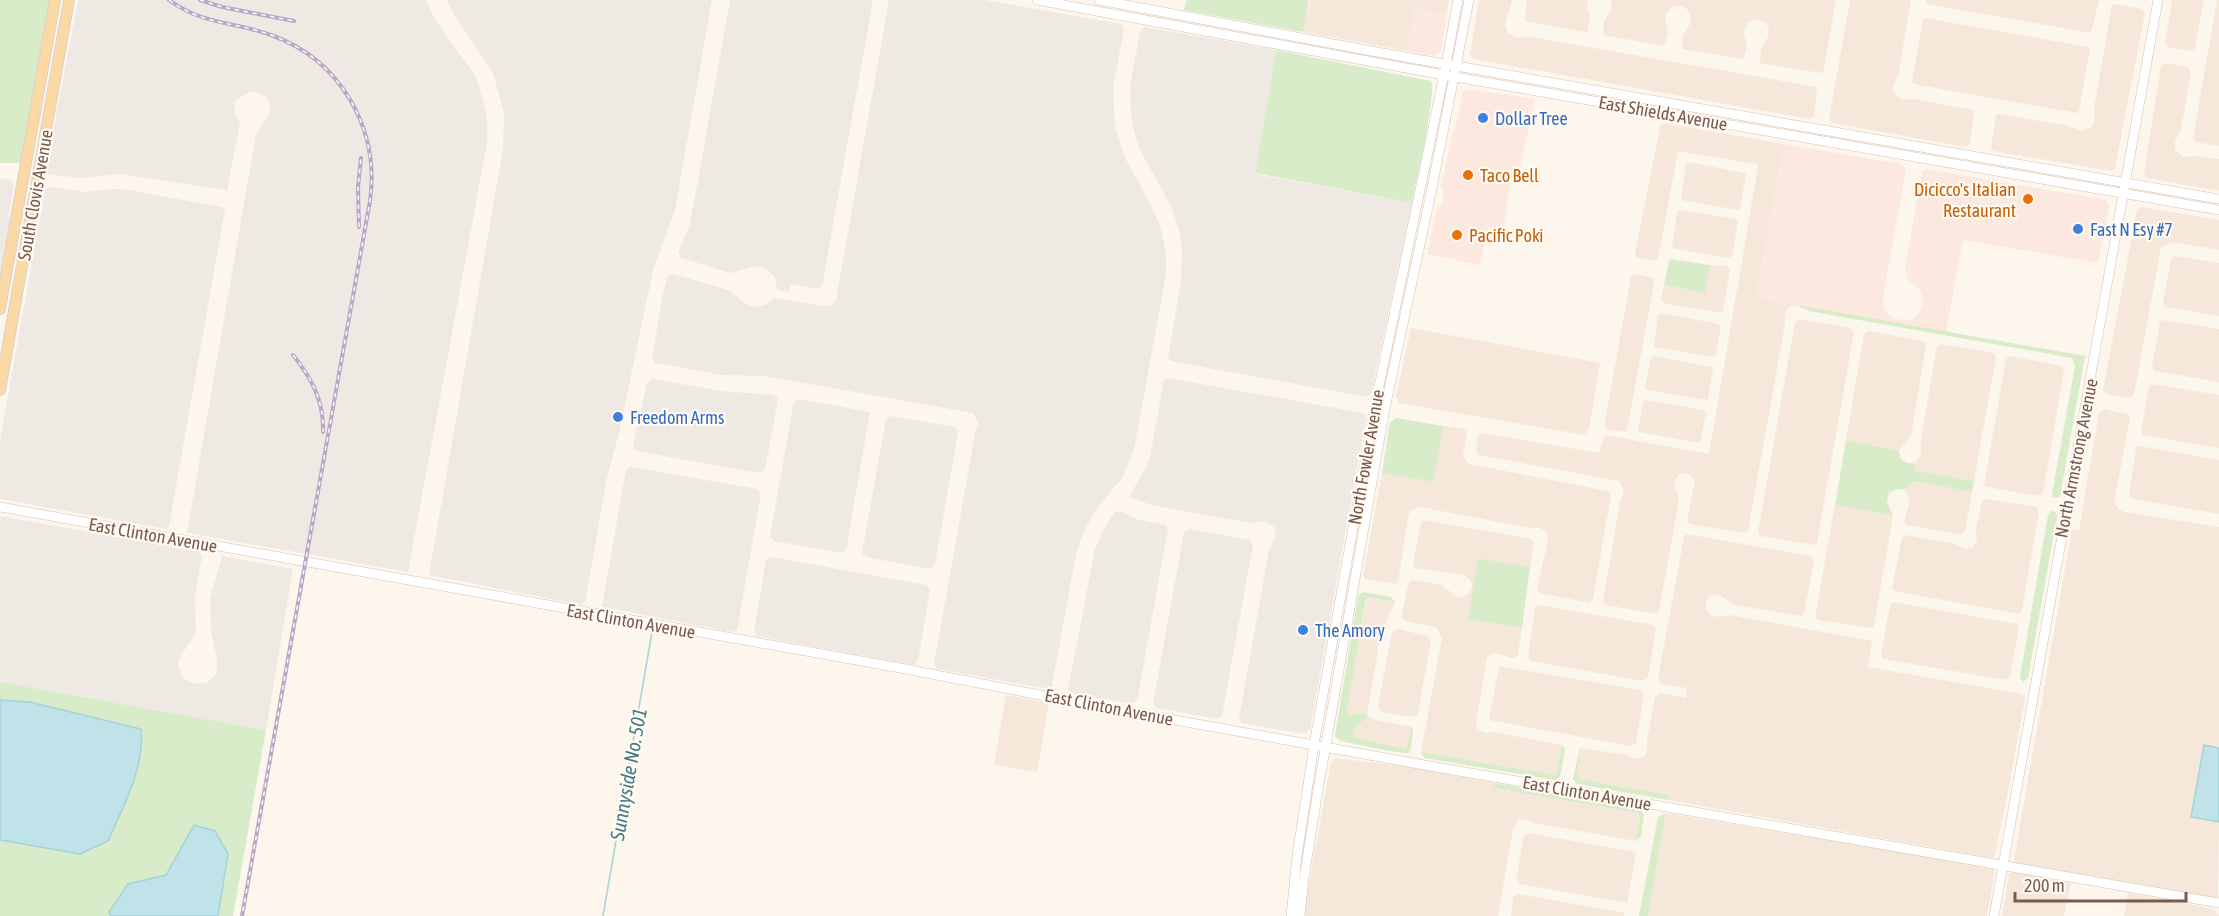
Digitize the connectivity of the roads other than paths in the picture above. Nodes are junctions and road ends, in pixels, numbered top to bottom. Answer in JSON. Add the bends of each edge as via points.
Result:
{"nodes":[{"id":1,"x":56,"y":0,"type":"edge"},
{"id":2,"x":69,"y":0,"type":"edge"},
{"id":3,"x":1037,"y":0,"type":"edge"},
{"id":4,"x":1099,"y":0,"type":"edge"},
{"id":5,"x":1458,"y":0,"type":"edge"},
{"id":6,"x":1469,"y":0,"type":"edge"},
{"id":7,"x":2158,"y":0,"type":"edge"},
{"id":8,"x":1216,"y":34,"type":"junction"},
{"id":9,"x":1292,"y":36,"type":"junction"},
{"id":10,"x":1447,"y":64,"type":"junction"},
{"id":11,"x":1457,"y":65,"type":"junction"},
{"id":12,"x":1444,"y":75,"type":"junction"},
{"id":13,"x":1455,"y":77,"type":"junction"},
{"id":14,"x":1571,"y":96,"type":"junction"},
{"id":15,"x":1653,"y":100,"type":"junction"},
{"id":16,"x":1653,"y":111,"type":"junction"},
{"id":17,"x":1731,"y":114,"type":"junction"},
{"id":18,"x":2126,"y":183,"type":"junction"},
{"id":19,"x":2124,"y":194,"type":"junction"},
{"id":20,"x":2219,"y":199,"type":"edge"},
{"id":21,"x":2219,"y":210,"type":"edge"},
{"id":22,"x":1411,"y":236,"type":"junction"},
{"id":23,"x":0,"y":309,"type":"edge"},
{"id":24,"x":1404,"y":319,"type":"junction"},
{"id":25,"x":0,"y":390,"type":"edge"},
{"id":26,"x":0,"y":507,"type":"edge"},
{"id":27,"x":1352,"y":532,"type":"junction"},
{"id":28,"x":1353,"y":586,"type":"junction"},
{"id":29,"x":1315,"y":744,"type":"junction"},
{"id":30,"x":1326,"y":746,"type":"junction"},
{"id":31,"x":2002,"y":865,"type":"junction"},
{"id":32,"x":2219,"y":903,"type":"edge"},
{"id":33,"x":1291,"y":916,"type":"edge"},
{"id":34,"x":1300,"y":916,"type":"edge"},
{"id":35,"x":1994,"y":916,"type":"edge"}],
"edges":[{"from":1,"to":23,"type":"main road","name":"South Clovis Avenue"},
{"from":2,"to":25,"type":"main road","name":"South Clovis Avenue"},
{"from":3,"to":8,"type":"main road","name":"East Shields Avenue"},
{"from":4,"to":9,"type":"main road","name":"East Shields Avenue"},
{"from":5,"to":10,"type":"main road","name":"North Fowler Avenue"},
{"from":6,"to":11,"type":"main road","name":"North Fowler Avenue"},
{"from":7,"to":18,"type":"main road","name":"North Armstrong Avenue"},
{"from":8,"to":9,"type":"main road","via":[[1238,33],[1289,41]]},
{"from":8,"to":12,"type":"main road","name":"East Shields Avenue"},
{"from":9,"to":10,"type":"main road","name":"East Shields Avenue"},
{"from":10,"to":11,"type":"main road","name":"East Shields Avenue"},
{"from":10,"to":12,"type":"main road","name":"North Fowler Avenue"},
{"from":11,"to":13,"type":"main road","name":"North Fowler Avenue"},
{"from":11,"to":15,"type":"main road","name":"East Shields Avenue"},
{"from":12,"to":13,"type":"main road","name":"East Shields Avenue"},
{"from":12,"to":22,"type":"main road","name":"North Fowler Avenue"},
{"from":13,"to":14,"type":"main road","name":"East Shields Avenue"},
{"from":13,"to":24,"type":"main road","name":"North Fowler Avenue"},
{"from":14,"to":15,"type":"main road","via":[[1581,93]]},
{"from":14,"to":16,"type":"main road","name":"East Shields Avenue"},
{"from":15,"to":17,"type":"main road","name":"East Shields Avenue"},
{"from":16,"to":17,"type":"main road","via":[[1657,106]]},
{"from":16,"to":19,"type":"main road","name":"East Shields Avenue"},
{"from":17,"to":18,"type":"main road","name":"East Shields Avenue"},
{"from":18,"to":19,"type":"main road","name":"North Armstrong Avenue"},
{"from":18,"to":20,"type":"main road","name":"East Shields Avenue"},
{"from":19,"to":21,"type":"main road","name":"East Shields Avenue"},
{"from":19,"to":31,"type":"main road","name":"North Armstrong Avenue"},
{"from":22,"to":24,"type":"main road","via":[[1410,264],[1400,308]]},
{"from":22,"to":27,"type":"main road","name":"North Fowler Avenue"},
{"from":24,"to":28,"type":"main road","name":"North Fowler Avenue"},
{"from":26,"to":29,"type":"main road","name":"East Clinton Avenue"},
{"from":27,"to":28,"type":"main road","via":[[1356,540],[1350,579]]},
{"from":27,"to":29,"type":"main road","name":"North Fowler Avenue"},
{"from":28,"to":30,"type":"main road","name":"North Fowler Avenue"},
{"from":29,"to":30,"type":"main road","name":"East Clinton Avenue"},
{"from":29,"to":33,"type":"main road","name":"North Fowler Avenue"},
{"from":30,"to":31,"type":"main road","name":"East Clinton Avenue"},
{"from":30,"to":34,"type":"main road","name":"North Fowler Avenue"},
{"from":31,"to":32,"type":"main road","name":"East Clinton Avenue"},
{"from":31,"to":35,"type":"main road","name":"North Armstrong Avenue"}]}
